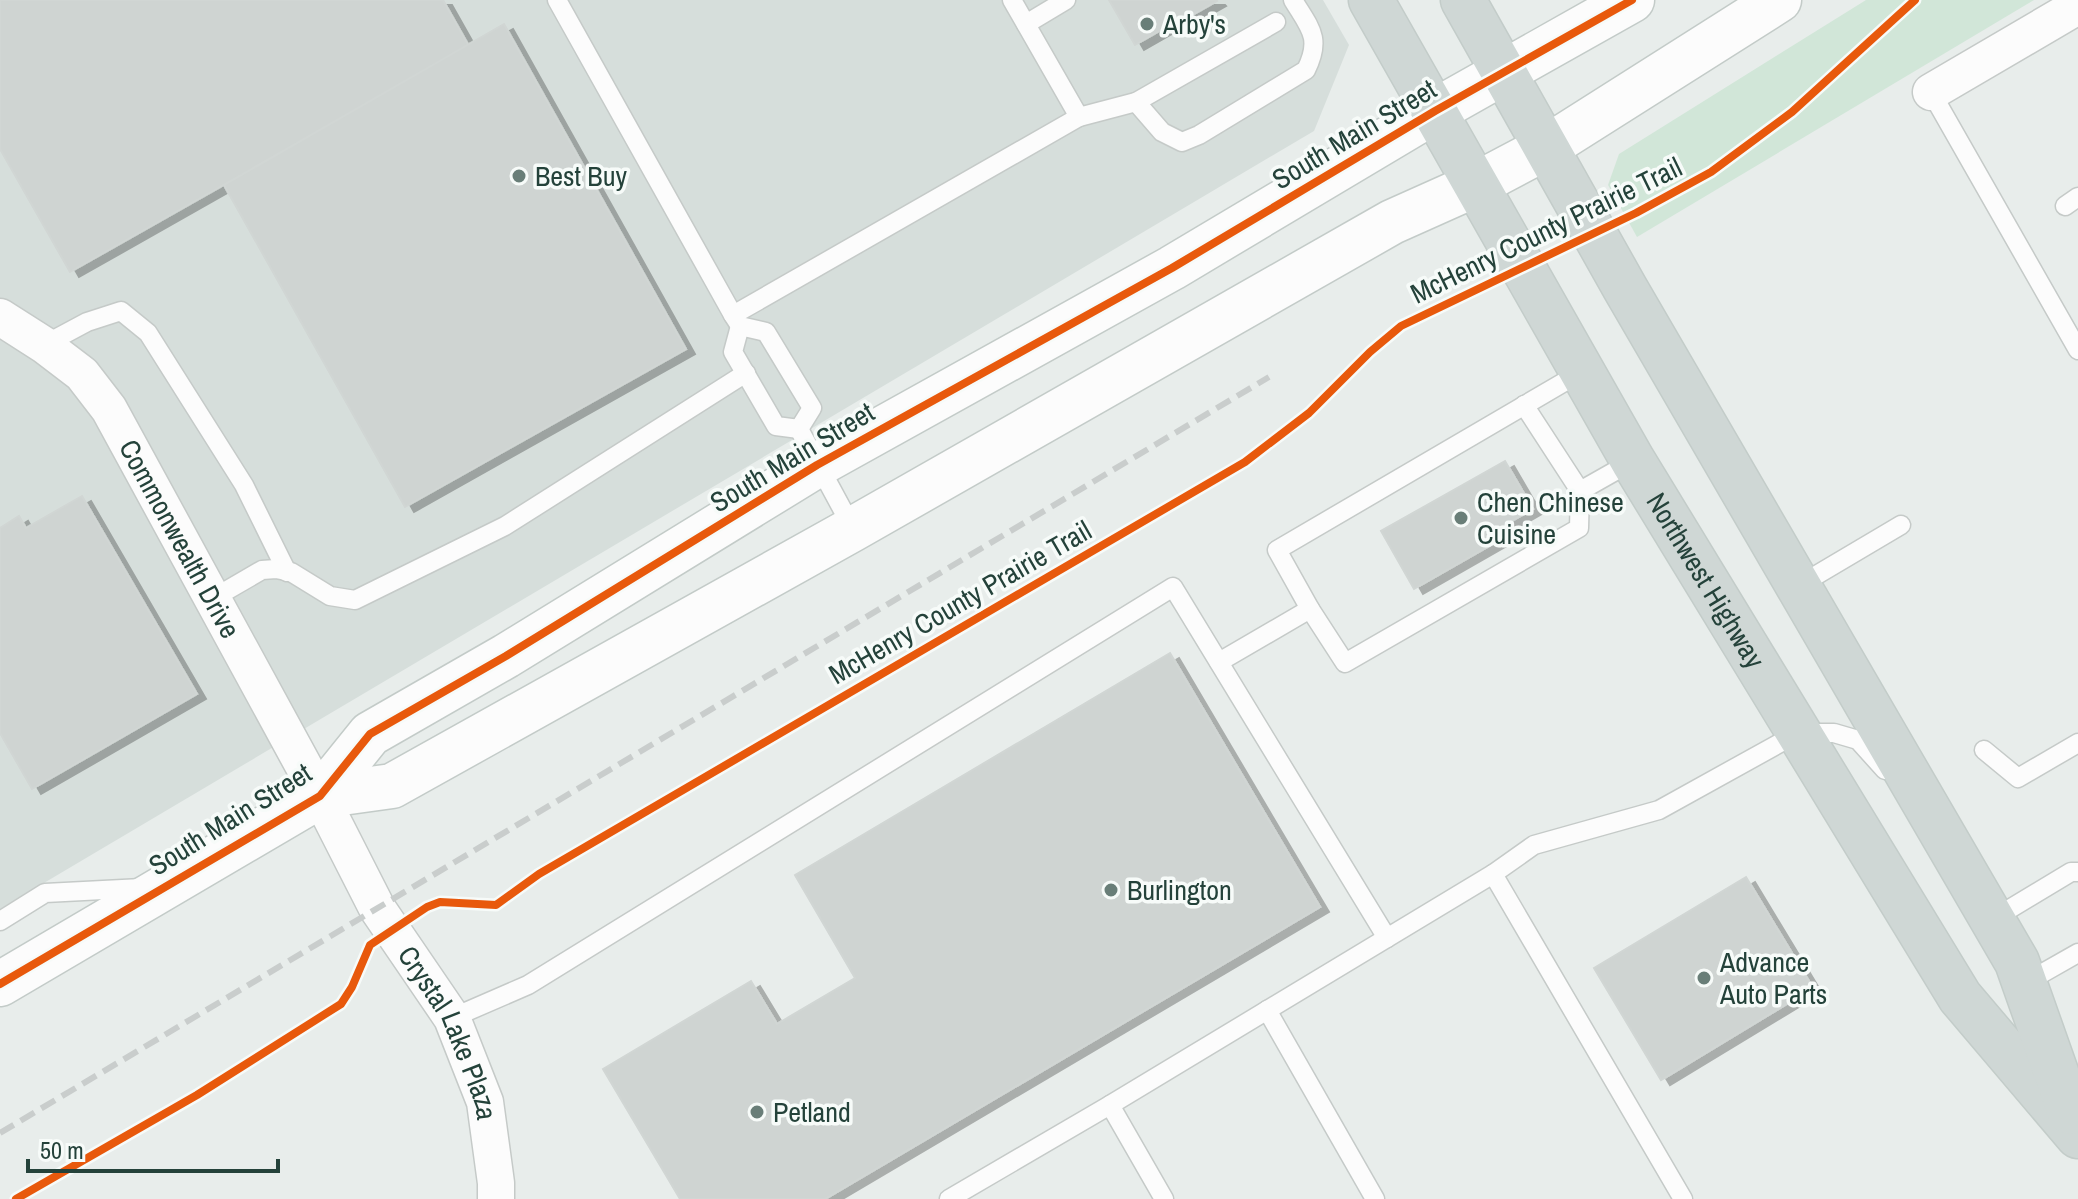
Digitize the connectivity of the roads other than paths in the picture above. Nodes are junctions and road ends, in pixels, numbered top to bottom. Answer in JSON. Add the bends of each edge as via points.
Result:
{"nodes":[{"id":1,"x":557,"y":0,"type":"edge"},
{"id":2,"x":1012,"y":0,"type":"edge"},
{"id":3,"x":1066,"y":0,"type":"edge"},
{"id":4,"x":1293,"y":0,"type":"edge"},
{"id":5,"x":1371,"y":0,"type":"edge"},
{"id":6,"x":1463,"y":0,"type":"edge"},
{"id":7,"x":1632,"y":0,"type":"edge"},
{"id":8,"x":1779,"y":0,"type":"edge"},
{"id":9,"x":2078,"y":6,"type":"edge"},
{"id":10,"x":1276,"y":22,"type":"dead end"},
{"id":11,"x":1026,"y":24,"type":"junction"},
{"id":12,"x":1505,"y":73,"type":"junction"},
{"id":13,"x":1931,"y":92,"type":"joint"},
{"id":14,"x":1136,"y":102,"type":"junction"},
{"id":15,"x":1435,"y":111,"type":"junction"},
{"id":16,"x":1079,"y":117,"type":"junction"},
{"id":17,"x":1547,"y":147,"type":"junction"},
{"id":18,"x":1477,"y":184,"type":"junction"},
{"id":19,"x":0,"y":317,"type":"edge"},
{"id":20,"x":737,"y":321,"type":"junction"},
{"id":21,"x":44,"y":345,"type":"junction"},
{"id":22,"x":2078,"y":350,"type":"edge"},
{"id":23,"x":1583,"y":371,"type":"junction"},
{"id":24,"x":746,"y":373,"type":"junction"},
{"id":25,"x":1524,"y":405,"type":"junction"},
{"id":26,"x":808,"y":447,"type":"junction"},
{"id":27,"x":1633,"y":461,"type":"junction"},
{"id":28,"x":1580,"y":491,"type":"junction"},
{"id":29,"x":1901,"y":525,"type":"dead end"},
{"id":30,"x":853,"y":529,"type":"junction"},
{"id":31,"x":287,"y":572,"type":"junction"},
{"id":32,"x":1798,"y":586,"type":"junction"},
{"id":33,"x":212,"y":599,"type":"junction"},
{"id":34,"x":1310,"y":609,"type":"junction"},
{"id":35,"x":1219,"y":662,"type":"junction"},
{"id":36,"x":1798,"y":733,"type":"junction"},
{"id":37,"x":2078,"y":743,"type":"edge"},
{"id":38,"x":1984,"y":750,"type":"dead end"},
{"id":39,"x":320,"y":796,"type":"junction"},
{"id":40,"x":1939,"y":827,"type":"junction"},
{"id":41,"x":2078,"y":872,"type":"edge"},
{"id":42,"x":1493,"y":874,"type":"junction"},
{"id":43,"x":165,"y":887,"type":"junction"},
{"id":44,"x":1993,"y":919,"type":"junction"},
{"id":45,"x":0,"y":921,"type":"edge"},
{"id":46,"x":1387,"y":938,"type":"junction"},
{"id":47,"x":2078,"y":953,"type":"edge"},
{"id":48,"x":2025,"y":983,"type":"junction"},
{"id":49,"x":0,"y":984,"type":"edge"},
{"id":50,"x":1267,"y":1010,"type":"junction"},
{"id":51,"x":452,"y":1018,"type":"junction"},
{"id":52,"x":1110,"y":1105,"type":"junction"},
{"id":53,"x":2075,"y":1118,"type":"edge"},
{"id":54,"x":496,"y":1199,"type":"edge"},
{"id":55,"x":949,"y":1199,"type":"edge"},
{"id":56,"x":1164,"y":1199,"type":"edge"},
{"id":57,"x":1375,"y":1199,"type":"edge"},
{"id":58,"x":1683,"y":1199,"type":"edge"}],
"edges":[{"from":1,"to":20,"type":"lane"},
{"from":2,"to":11,"type":"lane"},
{"from":3,"to":11,"type":"lane"},
{"from":4,"to":14,"type":"lane","via":[[1313,34],[1314,53],[1306,70],[1182,142],[1162,132]]},
{"from":5,"to":15,"type":"main road","name":"Northwest Highway"},
{"from":6,"to":12,"type":"main road","name":"Northwest Highway"},
{"from":7,"to":12,"type":"street","name":"South Main Street"},
{"from":8,"to":17,"type":"street","name":"South Main Street"},
{"from":9,"to":13,"type":"street"},
{"from":10,"to":14,"type":"lane"},
{"from":11,"to":16,"type":"lane"},
{"from":12,"to":15,"type":"street","name":"South Main Street"},
{"from":12,"to":17,"type":"main road","name":"Northwest Highway"},
{"from":13,"to":22,"type":"lane"},
{"from":14,"to":16,"type":"lane"},
{"from":15,"to":18,"type":"main road","name":"Northwest Highway"},
{"from":15,"to":26,"type":"street","name":"South Main Street","via":[[1172,268]]},
{"from":16,"to":20,"type":"lane"},
{"from":17,"to":18,"type":"street","name":"South Main Street"},
{"from":17,"to":32,"type":"main road","name":"Northwest Highway"},
{"from":18,"to":23,"type":"main road","name":"Northwest Highway"},
{"from":18,"to":30,"type":"street","name":"South Main Street","via":[[1392,222]]},
{"from":19,"to":21,"type":"street","name":"Commonwealth Drive"},
{"from":20,"to":24,"type":"lane","via":[[733,352]]},
{"from":20,"to":26,"type":"lane","via":[[766,332],[812,408]]},
{"from":21,"to":31,"type":"lane","via":[[121,311],[148,333],[244,485]]},
{"from":21,"to":33,"type":"street","name":"Commonwealth Drive","via":[[82,374],[109,409]]},
{"from":23,"to":25,"type":"lane"},
{"from":23,"to":27,"type":"main road","name":"Northwest Highway"},
{"from":24,"to":26,"type":"lane","via":[[776,426]]},
{"from":24,"to":31,"type":"lane","via":[[505,526],[355,600],[330,596]]},
{"from":25,"to":28,"type":"lane"},
{"from":25,"to":34,"type":"lane","via":[[1277,550]]},
{"from":26,"to":30,"type":"lane"},
{"from":26,"to":39,"type":"street","name":"South Main Street","via":[[506,656],[370,734]]},
{"from":27,"to":28,"type":"lane"},
{"from":27,"to":36,"type":"main road","name":"Northwest Highway"},
{"from":28,"to":34,"type":"lane","via":[[1579,528],[1345,663]]},
{"from":29,"to":32,"type":"lane"},
{"from":30,"to":39,"type":"street","name":"South Main Street","via":[[392,786]]},
{"from":31,"to":33,"type":"lane","via":[[262,570]]},
{"from":32,"to":40,"type":"main road","name":"Northwest Highway"},
{"from":33,"to":39,"type":"street","name":"Commonwealth Drive"},
{"from":34,"to":35,"type":"lane"},
{"from":35,"to":46,"type":"lane"},
{"from":35,"to":51,"type":"lane","via":[[1173,587],[528,985]]},
{"from":36,"to":40,"type":"lane","via":[[1834,733],[1858,740]]},
{"from":36,"to":42,"type":"lane","via":[[1659,810],[1534,845]]},
{"from":36,"to":53,"type":"main road","name":"Northwest Highway","via":[[1960,997]]},
{"from":37,"to":38,"type":"lane","via":[[2018,778]]},
{"from":39,"to":43,"type":"street","name":"South Main Street"},
{"from":39,"to":51,"type":"street","name":"Crystal Lake Plaza","via":[[377,908]]},
{"from":40,"to":44,"type":"main road","name":"Northwest Highway"},
{"from":41,"to":44,"type":"lane"},
{"from":42,"to":46,"type":"lane"},
{"from":42,"to":58,"type":"lane"},
{"from":43,"to":45,"type":"lane","via":[[45,893]]},
{"from":43,"to":49,"type":"street","name":"South Main Street"},
{"from":44,"to":48,"type":"main road","name":"Northwest Highway"},
{"from":46,"to":50,"type":"lane"},
{"from":47,"to":48,"type":"lane"},
{"from":48,"to":53,"type":"main road","name":"Northwest Highway"},
{"from":50,"to":52,"type":"lane"},
{"from":50,"to":57,"type":"lane"},
{"from":51,"to":54,"type":"street","name":"Crystal Lake Plaza","via":[[485,1102]]},
{"from":52,"to":55,"type":"lane"},
{"from":52,"to":56,"type":"lane"}]}
